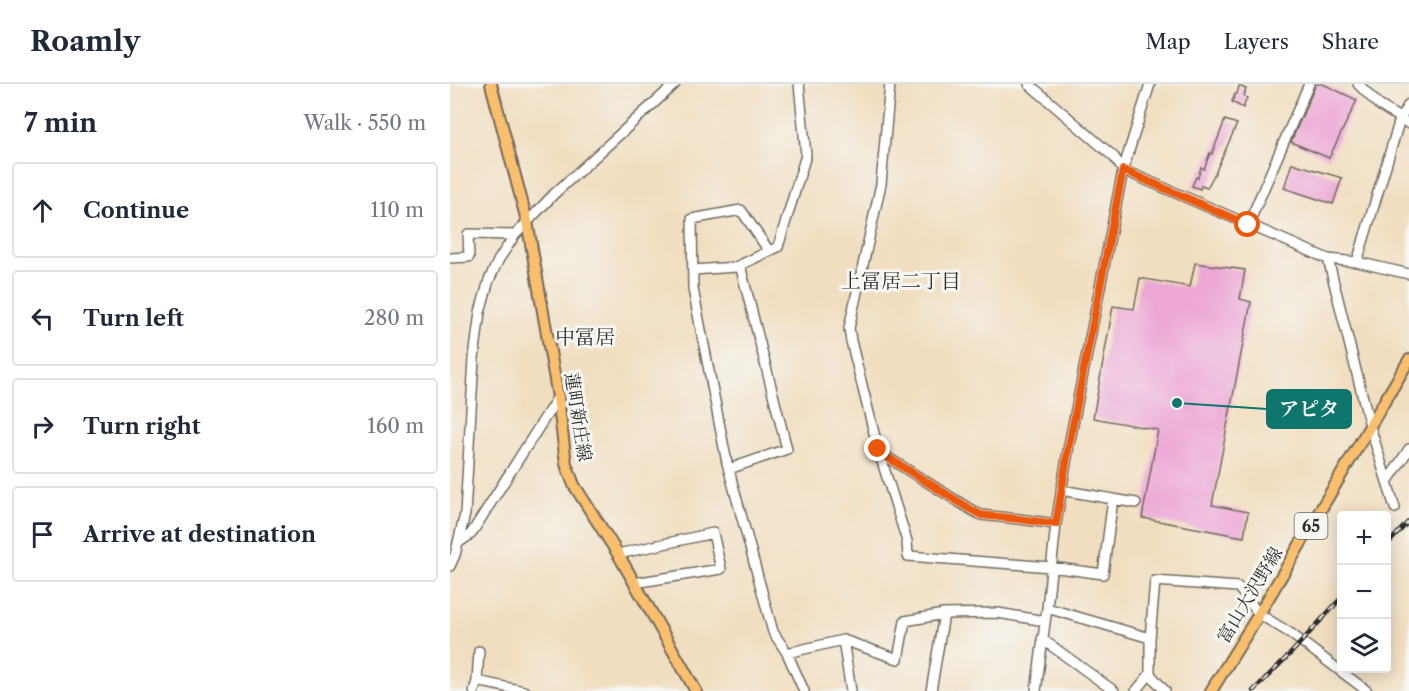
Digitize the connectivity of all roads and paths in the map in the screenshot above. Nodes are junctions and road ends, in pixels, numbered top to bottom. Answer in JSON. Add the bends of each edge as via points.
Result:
{"nodes":[{"id":1,"x":491,"y":84,"type":"edge"},
{"id":2,"x":675,"y":84,"type":"edge"},
{"id":3,"x":799,"y":84,"type":"edge"},
{"id":4,"x":890,"y":84,"type":"edge"},
{"id":5,"x":1029,"y":84,"type":"edge"},
{"id":6,"x":1150,"y":84,"type":"edge"},
{"id":7,"x":1310,"y":84,"type":"edge"},
{"id":8,"x":1358,"y":84,"type":"edge"},
{"id":9,"x":1409,"y":104,"type":"edge"},
{"id":10,"x":1405,"y":121,"type":"edge"},
{"id":11,"x":1123,"y":170,"type":"junction"},
{"id":12,"x":527,"y":222,"type":"junction"},
{"id":13,"x":1248,"y":225,"type":"junction"},
{"id":14,"x":515,"y":235,"type":"junction"},
{"id":15,"x":769,"y":251,"type":"junction"},
{"id":16,"x":450,"y":258,"type":"edge"},
{"id":17,"x":1328,"y":259,"type":"junction"},
{"id":18,"x":1358,"y":262,"type":"junction"},
{"id":19,"x":1409,"y":263,"type":"edge"},
{"id":20,"x":740,"y":265,"type":"junction"},
{"id":21,"x":693,"y":270,"type":"junction"},
{"id":22,"x":1407,"y":273,"type":"edge"},
{"id":23,"x":1409,"y":360,"type":"edge"},
{"id":24,"x":558,"y":398,"type":"junction"},
{"id":25,"x":1370,"y":426,"type":"junction"},
{"id":26,"x":1409,"y":449,"type":"edge"},
{"id":27,"x":879,"y":452,"type":"junction"},
{"id":28,"x":729,"y":469,"type":"junction"},
{"id":29,"x":1387,"y":482,"type":"junction"},
{"id":30,"x":1061,"y":490,"type":"junction"},
{"id":31,"x":1113,"y":499,"type":"junction"},
{"id":32,"x":1136,"y":503,"type":"dead end"},
{"id":33,"x":1395,"y":508,"type":"dead end"},
{"id":34,"x":1056,"y":524,"type":"junction"},
{"id":35,"x":458,"y":543,"type":"junction"},
{"id":36,"x":618,"y":554,"type":"junction"},
{"id":37,"x":452,"y":555,"type":"edge"},
{"id":38,"x":450,"y":566,"type":"edge"},
{"id":39,"x":1051,"y":567,"type":"junction"},
{"id":40,"x":634,"y":583,"type":"junction"},
{"id":41,"x":1047,"y":608,"type":"junction"},
{"id":42,"x":944,"y":614,"type":"junction"},
{"id":43,"x":1259,"y":614,"type":"junction"},
{"id":44,"x":1045,"y":621,"type":"junction"},
{"id":45,"x":1150,"y":638,"type":"junction"},
{"id":46,"x":1042,"y":639,"type":"junction"},
{"id":47,"x":843,"y":640,"type":"junction"},
{"id":48,"x":479,"y":651,"type":"dead end"},
{"id":49,"x":787,"y":652,"type":"junction"},
{"id":50,"x":1150,"y":674,"type":"junction"},
{"id":51,"x":477,"y":681,"type":"junction"},
{"id":52,"x":474,"y":691,"type":"edge"},
{"id":53,"x":524,"y":691,"type":"edge"},
{"id":54,"x":696,"y":691,"type":"edge"},
{"id":55,"x":804,"y":691,"type":"edge"},
{"id":56,"x":851,"y":691,"type":"edge"},
{"id":57,"x":931,"y":691,"type":"edge"},
{"id":58,"x":1036,"y":691,"type":"edge"},
{"id":59,"x":1114,"y":691,"type":"edge"},
{"id":60,"x":1136,"y":691,"type":"edge"},
{"id":61,"x":1165,"y":691,"type":"edge"},
{"id":62,"x":1210,"y":691,"type":"edge"},
{"id":63,"x":1367,"y":691,"type":"edge"}],
"edges":[{"from":1,"to":12,"type":"main road","name":"蓮町新庄線"},
{"from":2,"to":12,"type":"street"},
{"from":3,"to":15,"type":"street","via":[[806,155],[778,247]]},
{"from":4,"to":27,"type":"street","via":[[881,184],[849,328]]},
{"from":5,"to":11,"type":"street","via":[[1114,157]]},
{"from":6,"to":11,"type":"street"},
{"from":7,"to":13,"type":"street"},
{"from":8,"to":10,"type":"street","via":[[1379,105]]},
{"from":9,"to":10,"type":"street"},
{"from":10,"to":18,"type":"street"},
{"from":11,"to":13,"type":"street"},
{"from":11,"to":30,"type":"street"},
{"from":12,"to":14,"type":"street"},
{"from":12,"to":24,"type":"main road","name":"蓮町新庄線"},
{"from":13,"to":17,"type":"street"},
{"from":14,"to":16,"type":"street","via":[[468,234],[469,256]]},
{"from":14,"to":35,"type":"street","via":[[489,280],[480,312],[465,514]]},
{"from":15,"to":20,"type":"street"},
{"from":15,"to":21,"type":"street","via":[[741,210],[692,219]]},
{"from":17,"to":18,"type":"street"},
{"from":17,"to":25,"type":"street"},
{"from":18,"to":22,"type":"street"},
{"from":19,"to":22,"type":"street"},
{"from":20,"to":21,"type":"street"},
{"from":20,"to":28,"type":"street","via":[[787,449]]},
{"from":21,"to":28,"type":"street","via":[[693,289]]},
{"from":23,"to":25,"type":"main road","name":"富山大沢野線","number":"65"},
{"from":24,"to":35,"type":"street","via":[[471,534]]},
{"from":24,"to":36,"type":"main road","name":"蓮町新庄線","via":[[566,464],[574,485]]},
{"from":25,"to":29,"type":"street"},
{"from":25,"to":43,"type":"main road","name":"富山大沢野線","number":"65"},
{"from":26,"to":29,"type":"street"},
{"from":27,"to":34,"type":"street","via":[[981,515]]},
{"from":27,"to":39,"type":"street","via":[[907,541],[908,556]]},
{"from":28,"to":49,"type":"street","via":[[773,633]]},
{"from":29,"to":33,"type":"street"},
{"from":30,"to":31,"type":"street"},
{"from":30,"to":34,"type":"street"},
{"from":31,"to":32,"type":"street"},
{"from":31,"to":39,"type":"street","via":[[1103,574]]},
{"from":34,"to":39,"type":"street"},
{"from":35,"to":37,"type":"street"},
{"from":36,"to":40,"type":"main road","name":"蓮町新庄線"},
{"from":36,"to":40,"type":"street","via":[[713,533],[721,569]]},
{"from":37,"to":38,"type":"street"},
{"from":39,"to":41,"type":"street"},
{"from":40,"to":54,"type":"main road","name":"蓮町新庄線"},
{"from":41,"to":44,"type":"street"},
{"from":41,"to":45,"type":"street"},
{"from":42,"to":44,"type":"street","via":[[998,613]]},
{"from":42,"to":47,"type":"street","via":[[905,621],[898,659]]},
{"from":42,"to":57,"type":"street"},
{"from":43,"to":45,"type":"street","via":[[1238,587],[1155,581]]},
{"from":43,"to":62,"type":"main road","name":"富山大沢野線","number":"65"},
{"from":43,"to":63,"type":"street"},
{"from":44,"to":46,"type":"street"},
{"from":45,"to":50,"type":"street"},
{"from":46,"to":58,"type":"street"},
{"from":46,"to":59,"type":"street"},
{"from":47,"to":49,"type":"street"},
{"from":47,"to":56,"type":"street"},
{"from":48,"to":51,"type":"street"},
{"from":49,"to":55,"type":"street"},
{"from":50,"to":60,"type":"street"},
{"from":50,"to":61,"type":"street"},
{"from":51,"to":52,"type":"street"},
{"from":51,"to":53,"type":"street"}]}
